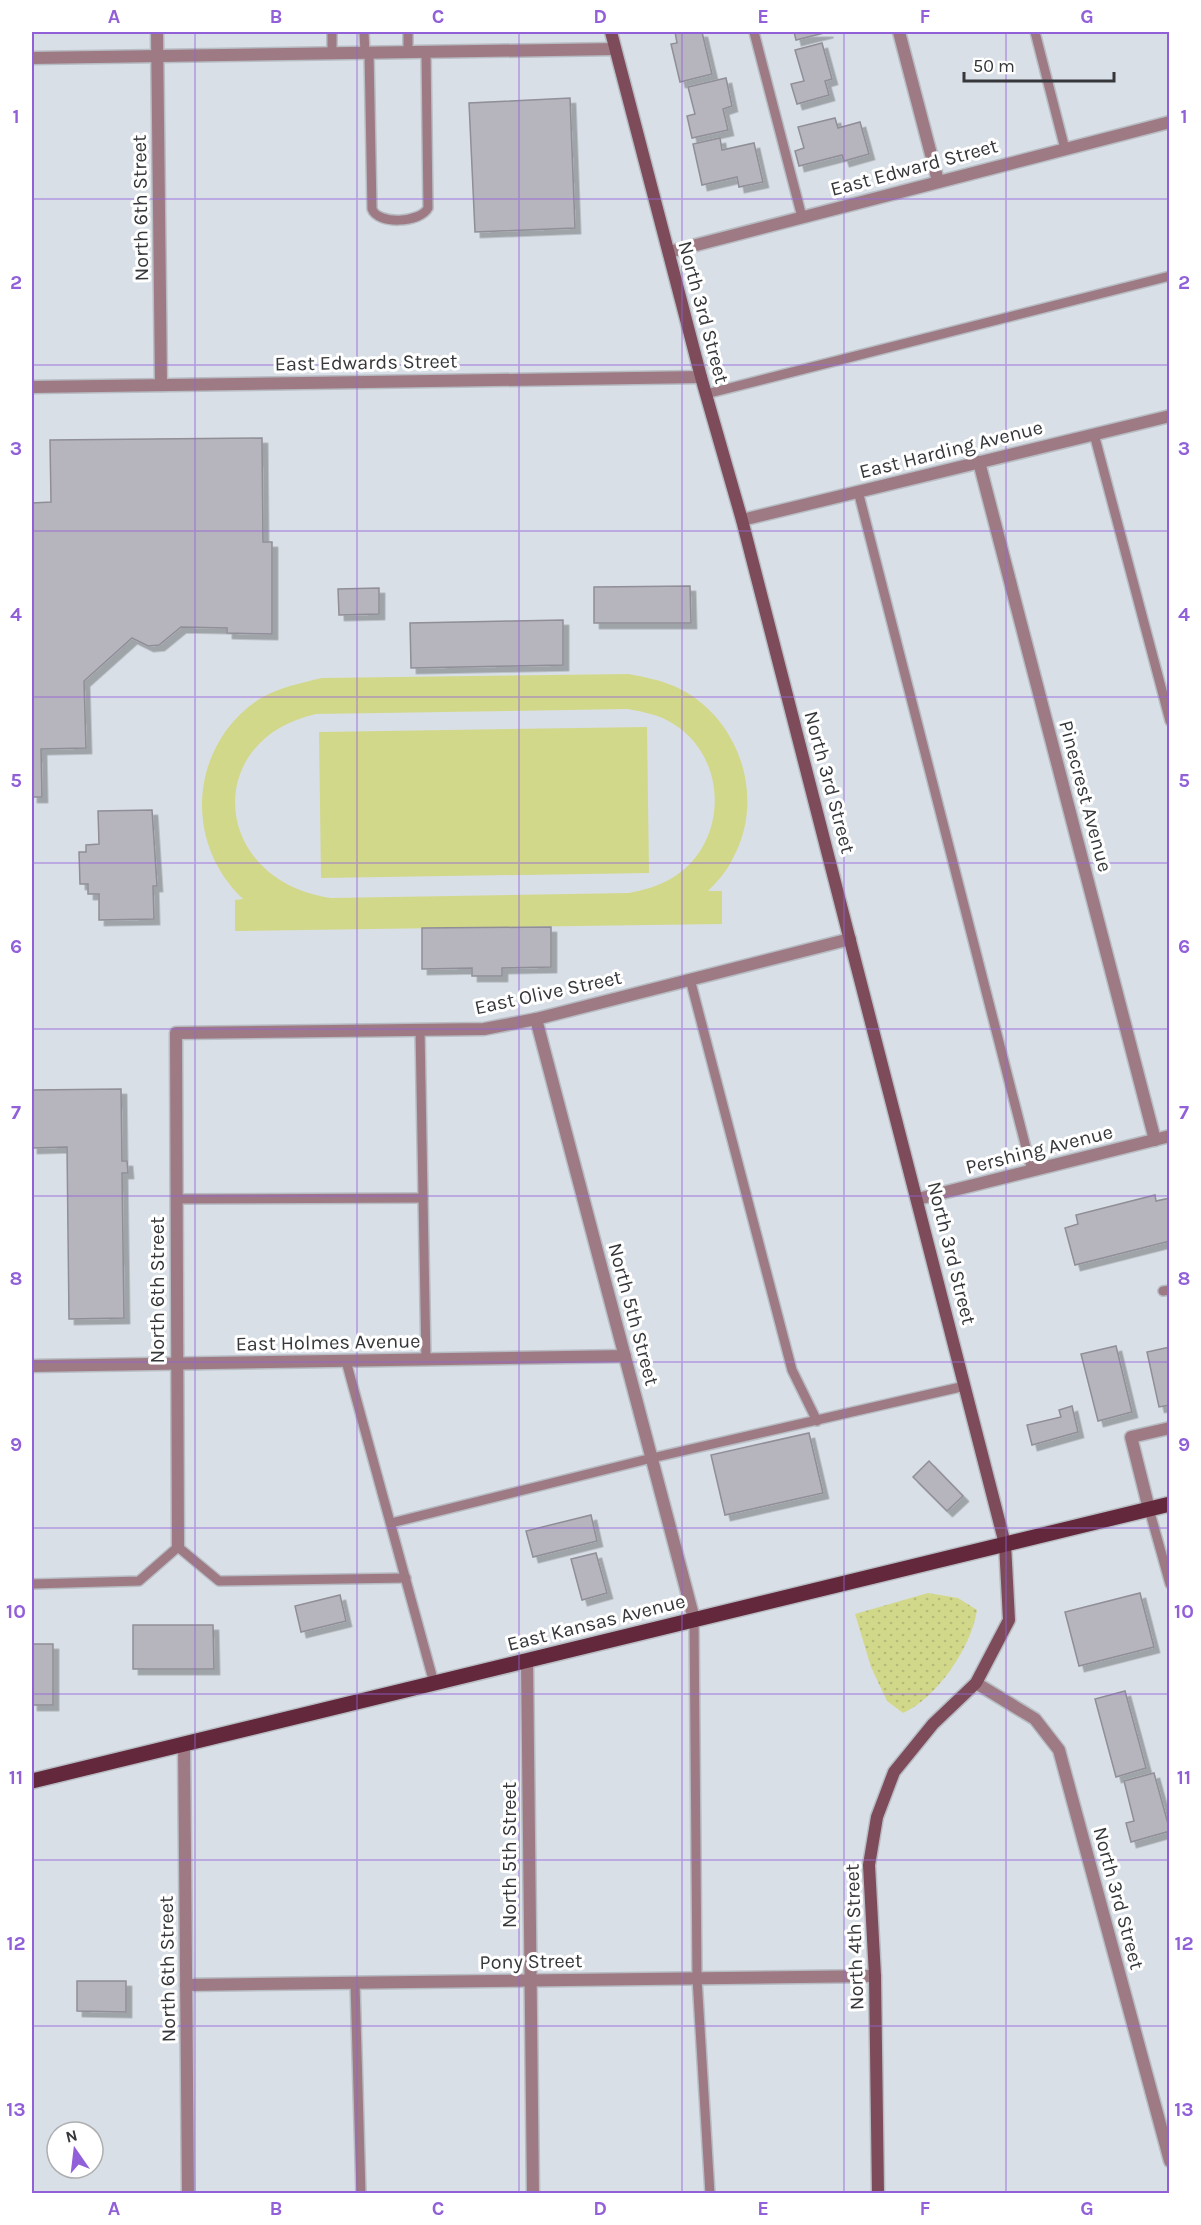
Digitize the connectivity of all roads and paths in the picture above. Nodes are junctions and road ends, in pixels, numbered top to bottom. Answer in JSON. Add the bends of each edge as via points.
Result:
{"nodes":[{"id":1,"x":157,"y":32,"type":"edge"},
{"id":2,"x":332,"y":32,"type":"edge"},
{"id":3,"x":364,"y":32,"type":"edge"},
{"id":4,"x":408,"y":32,"type":"edge"},
{"id":5,"x":611,"y":32,"type":"edge"},
{"id":6,"x":754,"y":32,"type":"edge"},
{"id":7,"x":899,"y":32,"type":"edge"},
{"id":8,"x":1035,"y":32,"type":"edge"},
{"id":9,"x":615,"y":49,"type":"junction"},
{"id":10,"x":426,"y":51,"type":"junction"},
{"id":11,"x":367,"y":52,"type":"junction"},
{"id":12,"x":408,"y":52,"type":"junction"},
{"id":13,"x":332,"y":53,"type":"junction"},
{"id":14,"x":158,"y":56,"type":"junction"},
{"id":15,"x":32,"y":58,"type":"edge"},
{"id":16,"x":1170,"y":122,"type":"edge"},
{"id":17,"x":1065,"y":149,"type":"junction"},
{"id":18,"x":938,"y":181,"type":"junction"},
{"id":19,"x":802,"y":217,"type":"junction"},
{"id":20,"x":669,"y":252,"type":"junction"},
{"id":21,"x":1170,"y":276,"type":"edge"},
{"id":22,"x":700,"y":377,"type":"junction"},
{"id":23,"x":161,"y":385,"type":"junction"},
{"id":24,"x":32,"y":387,"type":"edge"},
{"id":25,"x":706,"y":394,"type":"junction"},
{"id":26,"x":1170,"y":416,"type":"edge"},
{"id":27,"x":1094,"y":434,"type":"junction"},
{"id":28,"x":979,"y":462,"type":"junction"},
{"id":29,"x":858,"y":491,"type":"junction"},
{"id":30,"x":742,"y":520,"type":"junction"},
{"id":31,"x":1170,"y":721,"type":"edge"},
{"id":32,"x":850,"y":939,"type":"junction"},
{"id":33,"x":690,"y":979,"type":"junction"},
{"id":34,"x":536,"y":1019,"type":"junction"},
{"id":35,"x":420,"y":1030,"type":"junction"},
{"id":36,"x":176,"y":1033,"type":"joint"},
{"id":37,"x":1170,"y":1136,"type":"edge"},
{"id":38,"x":1155,"y":1140,"type":"junction"},
{"id":39,"x":1032,"y":1171,"type":"junction"},
{"id":40,"x":423,"y":1198,"type":"junction"},
{"id":41,"x":176,"y":1199,"type":"junction"},
{"id":42,"x":918,"y":1199,"type":"junction"},
{"id":43,"x":625,"y":1356,"type":"junction"},
{"id":44,"x":426,"y":1360,"type":"junction"},
{"id":45,"x":346,"y":1361,"type":"junction"},
{"id":46,"x":177,"y":1364,"type":"junction"},
{"id":47,"x":32,"y":1366,"type":"edge"},
{"id":48,"x":965,"y":1386,"type":"junction"},
{"id":49,"x":817,"y":1421,"type":"junction"},
{"id":50,"x":1170,"y":1428,"type":"edge"},
{"id":51,"x":652,"y":1458,"type":"junction"},
{"id":52,"x":1170,"y":1504,"type":"edge"},
{"id":53,"x":1149,"y":1509,"type":"junction"},
{"id":54,"x":391,"y":1523,"type":"junction"},
{"id":55,"x":1005,"y":1544,"type":"junction"},
{"id":56,"x":178,"y":1547,"type":"junction"},
{"id":57,"x":406,"y":1578,"type":"junction"},
{"id":58,"x":32,"y":1584,"type":"edge"},
{"id":59,"x":1170,"y":1584,"type":"edge"},
{"id":60,"x":694,"y":1619,"type":"junction"},
{"id":61,"x":527,"y":1660,"type":"junction"},
{"id":62,"x":434,"y":1683,"type":"junction"},
{"id":63,"x":976,"y":1683,"type":"junction"},
{"id":64,"x":184,"y":1744,"type":"junction"},
{"id":65,"x":32,"y":1780,"type":"edge"},
{"id":66,"x":875,"y":1976,"type":"junction"},
{"id":67,"x":697,"y":1978,"type":"junction"},
{"id":68,"x":530,"y":1980,"type":"junction"},
{"id":69,"x":355,"y":1983,"type":"junction"},
{"id":70,"x":186,"y":1985,"type":"junction"},
{"id":71,"x":1170,"y":2161,"type":"edge"},
{"id":72,"x":188,"y":2193,"type":"edge"},
{"id":73,"x":361,"y":2193,"type":"edge"},
{"id":74,"x":532,"y":2193,"type":"edge"},
{"id":75,"x":710,"y":2193,"type":"edge"},
{"id":76,"x":878,"y":2193,"type":"edge"}],
"edges":[{"from":1,"to":14,"type":"street","name":"North 6th Street"},
{"from":2,"to":13,"type":"lane"},
{"from":3,"to":11,"type":"lane"},
{"from":4,"to":12,"type":"lane"},
{"from":5,"to":9,"type":"main road","name":"North 3rd Street"},
{"from":6,"to":19,"type":"lane"},
{"from":7,"to":18,"type":"street"},
{"from":8,"to":17,"type":"lane"},
{"from":9,"to":10,"type":"street"},
{"from":9,"to":20,"type":"main road","name":"North 3rd Street"},
{"from":10,"to":11,"type":"lane","via":[[428,208],[417,218],[381,218],[372,209]]},
{"from":10,"to":12,"type":"street"},
{"from":11,"to":12,"type":"street"},
{"from":11,"to":13,"type":"street"},
{"from":13,"to":14,"type":"street"},
{"from":14,"to":15,"type":"street"},
{"from":14,"to":23,"type":"street","name":"North 6th Street"},
{"from":16,"to":17,"type":"street","name":"East Edward Street"},
{"from":17,"to":18,"type":"street","name":"East Edward Street"},
{"from":18,"to":19,"type":"street","name":"East Edward Street"},
{"from":19,"to":20,"type":"street","name":"East Edward Street"},
{"from":20,"to":22,"type":"main road","name":"North 3rd Street"},
{"from":21,"to":25,"type":"lane"},
{"from":22,"to":23,"type":"street","name":"East Edwards Street"},
{"from":22,"to":25,"type":"main road","name":"North 3rd Street"},
{"from":23,"to":24,"type":"street","name":"East Edwards Street"},
{"from":25,"to":30,"type":"main road","name":"North 3rd Street"},
{"from":26,"to":27,"type":"street","name":"East Harding Avenue"},
{"from":27,"to":28,"type":"street","name":"East Harding Avenue"},
{"from":27,"to":31,"type":"lane"},
{"from":28,"to":29,"type":"street","name":"East Harding Avenue"},
{"from":28,"to":38,"type":"street","name":"Pinecrest Avenue"},
{"from":29,"to":30,"type":"street","name":"East Harding Avenue"},
{"from":29,"to":39,"type":"lane"},
{"from":30,"to":32,"type":"main road","name":"North 3rd Street"},
{"from":32,"to":33,"type":"street","name":"East Olive Street"},
{"from":32,"to":42,"type":"main road","name":"North 3rd Street"},
{"from":33,"to":34,"type":"street","name":"East Olive Street"},
{"from":33,"to":49,"type":"lane","via":[[792,1370]]},
{"from":34,"to":35,"type":"street","name":"East Olive Street","via":[[484,1029]]},
{"from":34,"to":43,"type":"street","name":"North 5th Street"},
{"from":35,"to":36,"type":"street","name":"East Olive Street"},
{"from":35,"to":40,"type":"lane"},
{"from":36,"to":41,"type":"street","name":"North 6th Street"},
{"from":37,"to":38,"type":"street","name":"Pershing Avenue"},
{"from":38,"to":39,"type":"street","name":"Pershing Avenue"},
{"from":39,"to":42,"type":"street","name":"Pershing Avenue"},
{"from":40,"to":41,"type":"lane"},
{"from":40,"to":44,"type":"lane"},
{"from":41,"to":46,"type":"street","name":"North 6th Street"},
{"from":42,"to":48,"type":"main road","name":"North 3rd Street"},
{"from":43,"to":44,"type":"street","name":"East Holmes Avenue"},
{"from":43,"to":51,"type":"street","name":"North 5th Street"},
{"from":44,"to":45,"type":"street","name":"East Holmes Avenue"},
{"from":45,"to":46,"type":"street","name":"East Holmes Avenue"},
{"from":45,"to":54,"type":"lane"},
{"from":46,"to":47,"type":"street","name":"East Holmes Avenue"},
{"from":46,"to":56,"type":"street","name":"North 6th Street"},
{"from":48,"to":49,"type":"lane"},
{"from":48,"to":55,"type":"main road","name":"North 3rd Street"},
{"from":49,"to":51,"type":"lane"},
{"from":50,"to":53,"type":"street","via":[[1131,1437]]},
{"from":51,"to":54,"type":"lane"},
{"from":51,"to":60,"type":"street","name":"North 5th Street"},
{"from":52,"to":53,"type":"main road","name":"East Kansas Avenue"},
{"from":53,"to":55,"type":"main road","name":"East Kansas Avenue"},
{"from":53,"to":59,"type":"lane"},
{"from":54,"to":57,"type":"lane"},
{"from":55,"to":60,"type":"main road","name":"East Kansas Avenue"},
{"from":55,"to":63,"type":"main road","name":"North 4th Street","via":[[1009,1620]]},
{"from":56,"to":57,"type":"lane","via":[[219,1581]]},
{"from":56,"to":58,"type":"lane","via":[[139,1581]]},
{"from":57,"to":62,"type":"lane"},
{"from":60,"to":61,"type":"main road","name":"East Kansas Avenue"},
{"from":60,"to":67,"type":"lane"},
{"from":61,"to":62,"type":"main road","name":"East Kansas Avenue"},
{"from":61,"to":68,"type":"street","name":"North 5th Street"},
{"from":62,"to":64,"type":"main road","name":"East Kansas Avenue"},
{"from":63,"to":66,"type":"main road","name":"North 4th Street","via":[[933,1724],[894,1772],[877,1817],[869,1865]]},
{"from":63,"to":71,"type":"street","name":"North 3rd Street","via":[[1035,1719],[1059,1750]]},
{"from":64,"to":65,"type":"main road","name":"East Kansas Avenue"},
{"from":64,"to":70,"type":"street","name":"North 6th Street"},
{"from":66,"to":67,"type":"street","name":"Pony Street"},
{"from":66,"to":76,"type":"main road","name":"North 4th Street"},
{"from":67,"to":68,"type":"street","name":"Pony Street"},
{"from":67,"to":75,"type":"lane"},
{"from":68,"to":69,"type":"street","name":"Pony Street"},
{"from":68,"to":74,"type":"street","name":"North 5th Street"},
{"from":69,"to":70,"type":"street","name":"Pony Street"},
{"from":69,"to":73,"type":"lane"},
{"from":70,"to":72,"type":"street","name":"North 6th Street"}]}
